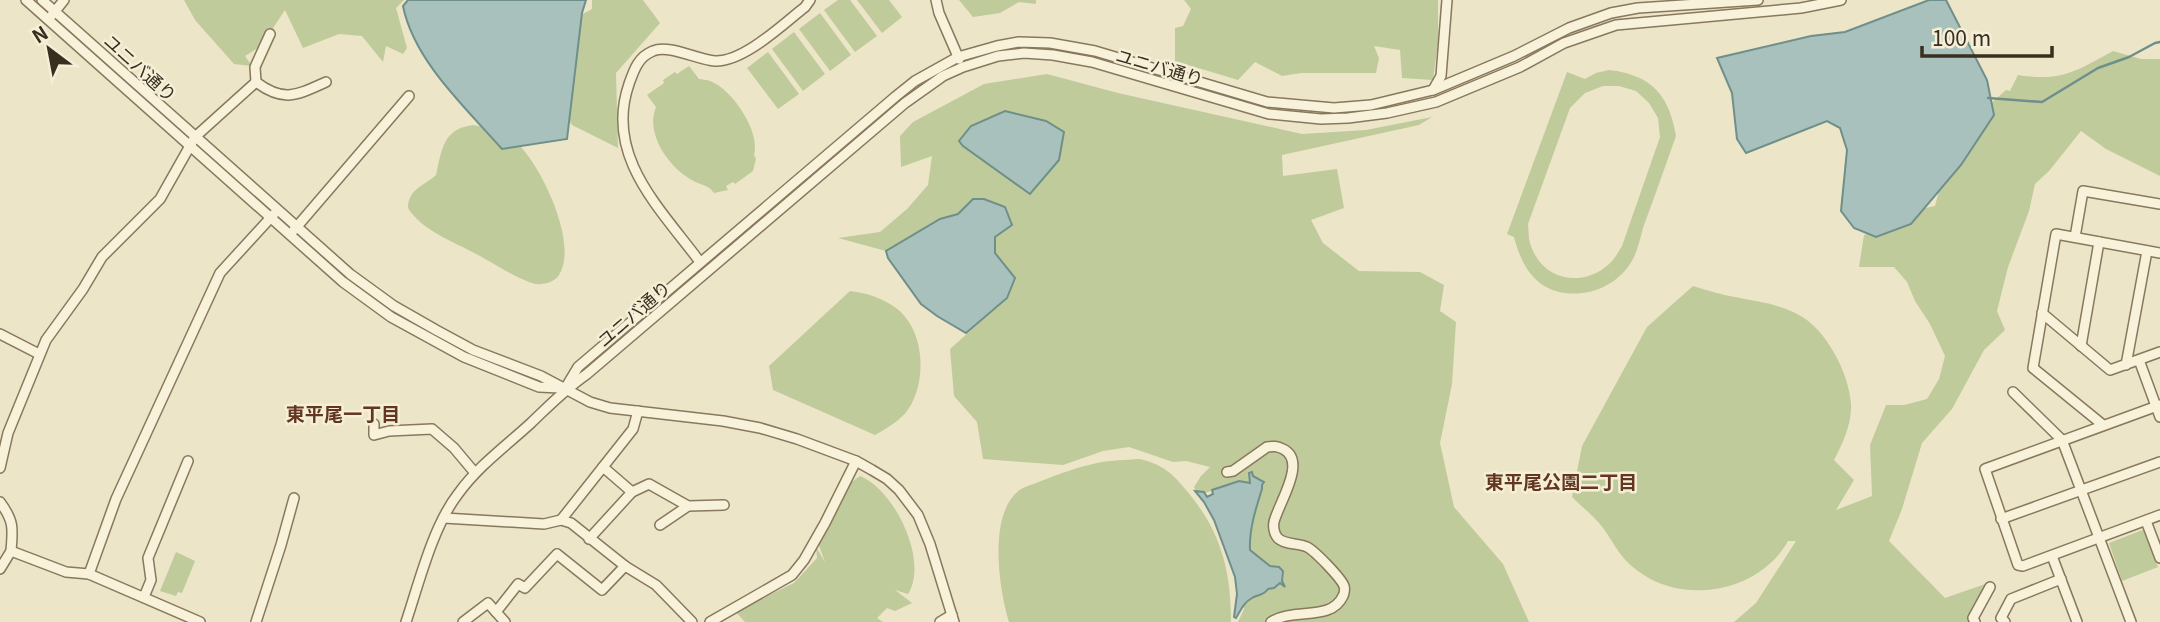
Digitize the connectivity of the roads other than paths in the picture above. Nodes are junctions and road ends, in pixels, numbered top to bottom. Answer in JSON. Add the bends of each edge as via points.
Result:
{"nodes":[{"id":1,"x":26,"y":0,"type":"edge"},
{"id":2,"x":42,"y":0,"type":"edge"},
{"id":3,"x":64,"y":0,"type":"edge"},
{"id":4,"x":810,"y":0,"type":"edge"},
{"id":5,"x":936,"y":0,"type":"edge"},
{"id":6,"x":1447,"y":0,"type":"edge"},
{"id":7,"x":1758,"y":0,"type":"edge"},
{"id":8,"x":1841,"y":0,"type":"edge"},
{"id":9,"x":51,"y":15,"type":"junction"},
{"id":10,"x":270,"y":34,"type":"dead end"},
{"id":11,"x":958,"y":57,"type":"junction"},
{"id":12,"x":963,"y":67,"type":"junction"},
{"id":13,"x":256,"y":82,"type":"junction"},
{"id":14,"x":326,"y":82,"type":"dead end"},
{"id":15,"x":1433,"y":90,"type":"junction"},
{"id":16,"x":409,"y":96,"type":"dead end"},
{"id":17,"x":1436,"y":102,"type":"junction"},
{"id":18,"x":195,"y":137,"type":"junction"},
{"id":19,"x":190,"y":147,"type":"junction"},
{"id":20,"x":2160,"y":204,"type":"edge"},
{"id":21,"x":278,"y":210,"type":"junction"},
{"id":22,"x":271,"y":218,"type":"junction"},
{"id":23,"x":296,"y":226,"type":"junction"},
{"id":24,"x":290,"y":235,"type":"junction"},
{"id":25,"x":2075,"y":237,"type":"junction"},
{"id":26,"x":2099,"y":242,"type":"junction"},
{"id":27,"x":2147,"y":251,"type":"junction"},
{"id":28,"x":2160,"y":253,"type":"edge"},
{"id":29,"x":701,"y":262,"type":"junction"},
{"id":30,"x":2042,"y":313,"type":"junction"},
{"id":31,"x":0,"y":334,"type":"edge"},
{"id":32,"x":2081,"y":346,"type":"junction"},
{"id":33,"x":2160,"y":352,"type":"edge"},
{"id":34,"x":39,"y":354,"type":"junction"},
{"id":35,"x":2139,"y":360,"type":"junction"},
{"id":36,"x":2126,"y":365,"type":"junction"},
{"id":37,"x":565,"y":388,"type":"junction"},
{"id":38,"x":2013,"y":392,"type":"dead end"},
{"id":39,"x":2158,"y":406,"type":"edge"},
{"id":40,"x":638,"y":411,"type":"junction"},
{"id":41,"x":2160,"y":417,"type":"edge"},
{"id":42,"x":374,"y":424,"type":"dead end"},
{"id":43,"x":2102,"y":425,"type":"junction"},
{"id":44,"x":2062,"y":440,"type":"junction"},
{"id":45,"x":188,"y":461,"type":"dead end"},
{"id":46,"x":856,"y":461,"type":"junction"},
{"id":47,"x":2160,"y":462,"type":"edge"},
{"id":48,"x":603,"y":467,"type":"junction"},
{"id":49,"x":0,"y":468,"type":"edge"},
{"id":50,"x":1227,"y":472,"type":"dead end"},
{"id":51,"x":475,"y":473,"type":"junction"},
{"id":52,"x":632,"y":492,"type":"junction"},
{"id":53,"x":2082,"y":492,"type":"junction"},
{"id":54,"x":294,"y":498,"type":"dead end"},
{"id":55,"x":0,"y":502,"type":"edge"},
{"id":56,"x":724,"y":505,"type":"dead end"},
{"id":57,"x":688,"y":506,"type":"junction"},
{"id":58,"x":2160,"y":516,"type":"edge"},
{"id":59,"x":444,"y":517,"type":"junction"},
{"id":60,"x":2001,"y":519,"type":"junction"},
{"id":61,"x":561,"y":520,"type":"junction"},
{"id":62,"x":2146,"y":521,"type":"junction"},
{"id":63,"x":660,"y":524,"type":"dead end"},
{"id":64,"x":589,"y":538,"type":"junction"},
{"id":65,"x":2099,"y":538,"type":"junction"},
{"id":66,"x":11,"y":551,"type":"junction"},
{"id":67,"x":2052,"y":556,"type":"junction"},
{"id":68,"x":2160,"y":558,"type":"edge"},
{"id":69,"x":625,"y":566,"type":"junction"},
{"id":70,"x":0,"y":569,"type":"edge"},
{"id":71,"x":89,"y":574,"type":"junction"},
{"id":72,"x":2061,"y":579,"type":"junction"},
{"id":73,"x":1990,"y":587,"type":"dead end"},
{"id":74,"x":144,"y":597,"type":"junction"},
{"id":75,"x":496,"y":612,"type":"junction"},
{"id":76,"x":953,"y":619,"type":"edge"},
{"id":77,"x":407,"y":620,"type":"edge"},
{"id":78,"x":200,"y":622,"type":"edge"},
{"id":79,"x":256,"y":622,"type":"edge"},
{"id":80,"x":419,"y":622,"type":"edge"},
{"id":81,"x":463,"y":622,"type":"edge"},
{"id":82,"x":505,"y":622,"type":"edge"},
{"id":83,"x":692,"y":622,"type":"edge"},
{"id":84,"x":710,"y":622,"type":"edge"},
{"id":85,"x":940,"y":622,"type":"edge"},
{"id":86,"x":1271,"y":622,"type":"edge"},
{"id":87,"x":1975,"y":622,"type":"edge"},
{"id":88,"x":2005,"y":622,"type":"edge"},
{"id":89,"x":2077,"y":622,"type":"edge"},
{"id":90,"x":2131,"y":622,"type":"edge"}],
"edges":[{"from":1,"to":9,"type":"street","name":"ユニバ通り"},
{"from":2,"to":9,"type":"street","name":"ユニバ通り"},
{"from":3,"to":9,"type":"street"},
{"from":4,"to":29,"type":"street","via":[[762,41],[727,60],[656,49],[635,64],[622,114],[626,149],[642,183]]},
{"from":5,"to":11,"type":"street"},
{"from":6,"to":15,"type":"street","via":[[1441,76]]},
{"from":7,"to":15,"type":"street","name":"ユニバ通り","via":[[1611,13]]},
{"from":8,"to":17,"type":"street","name":"ユニバ通り","via":[[1801,8],[1616,25],[1564,43]]},
{"from":9,"to":18,"type":"street","name":"ユニバ通り"},
{"from":9,"to":19,"type":"street","name":"ユニバ通り"},
{"from":10,"to":13,"type":"street","via":[[255,67]]},
{"from":11,"to":12,"type":"street"},
{"from":11,"to":15,"type":"street","name":"ユニバ通り","via":[[1008,44],[1050,43],[1095,51],[1268,102],[1312,108],[1371,105]]},
{"from":11,"to":29,"type":"street","name":"ユニバ通り","via":[[915,80]]},
{"from":12,"to":17,"type":"street","name":"ユニバ通り","via":[[1024,53],[1053,55],[1092,62],[1269,114],[1321,120]]},
{"from":12,"to":37,"type":"street","name":"ユニバ通り","via":[[905,103]]},
{"from":13,"to":14,"type":"street","via":[[269,92],[288,96]]},
{"from":13,"to":18,"type":"street"},
{"from":15,"to":17,"type":"street"},
{"from":16,"to":23,"type":"street"},
{"from":18,"to":19,"type":"street"},
{"from":18,"to":21,"type":"street","name":"ユニバ通り"},
{"from":19,"to":22,"type":"street","name":"ユニバ通り"},
{"from":19,"to":34,"type":"street","via":[[160,199],[102,257]]},
{"from":20,"to":25,"type":"street","via":[[2083,191]]},
{"from":21,"to":22,"type":"street"},
{"from":21,"to":23,"type":"street","name":"ユニバ通り"},
{"from":22,"to":24,"type":"street","name":"ユニバ通り"},
{"from":22,"to":71,"type":"street","via":[[220,272],[116,499]]},
{"from":23,"to":24,"type":"street"},
{"from":23,"to":37,"type":"street","name":"ユニバ通り","via":[[394,306],[473,350]]},
{"from":24,"to":37,"type":"street","name":"ユニバ通り","via":[[343,282],[420,334],[527,383]]},
{"from":25,"to":26,"type":"street"},
{"from":25,"to":30,"type":"street","via":[[2056,234]]},
{"from":26,"to":27,"type":"street"},
{"from":26,"to":32,"type":"street"},
{"from":27,"to":28,"type":"street"},
{"from":27,"to":36,"type":"street"},
{"from":29,"to":37,"type":"street","name":"ユニバ通り","via":[[578,366]]},
{"from":30,"to":32,"type":"street"},
{"from":30,"to":43,"type":"street","via":[[2033,368]]},
{"from":31,"to":34,"type":"street"},
{"from":32,"to":36,"type":"street","via":[[2110,370]]},
{"from":33,"to":35,"type":"street"},
{"from":34,"to":49,"type":"street","via":[[8,433]]},
{"from":35,"to":36,"type":"street"},
{"from":35,"to":39,"type":"street"},
{"from":37,"to":40,"type":"street","via":[[590,402]]},
{"from":37,"to":51,"type":"street"},
{"from":38,"to":44,"type":"street"},
{"from":39,"to":41,"type":"street"},
{"from":39,"to":43,"type":"street"},
{"from":40,"to":46,"type":"street","via":[[760,428]]},
{"from":40,"to":48,"type":"street","via":[[632,429]]},
{"from":42,"to":51,"type":"street","via":[[374,435],[432,429]]},
{"from":43,"to":44,"type":"street"},
{"from":44,"to":53,"type":"street"},
{"from":44,"to":60,"type":"street","via":[[1985,469]]},
{"from":45,"to":74,"type":"street","via":[[148,558],[151,580]]},
{"from":46,"to":76,"type":"street","via":[[887,479],[918,515]]},
{"from":46,"to":84,"type":"street","via":[[792,575]]},
{"from":47,"to":53,"type":"street"},
{"from":48,"to":52,"type":"street"},
{"from":48,"to":61,"type":"street"},
{"from":50,"to":86,"type":"street","via":[[1267,447],[1288,452],[1292,473],[1272,525],[1276,536],[1317,553],[1344,586],[1341,600],[1329,612],[1286,615]]},
{"from":51,"to":59,"type":"street"},
{"from":52,"to":57,"type":"street","via":[[649,484]]},
{"from":52,"to":64,"type":"street"},
{"from":53,"to":60,"type":"street"},
{"from":53,"to":65,"type":"street"},
{"from":54,"to":79,"type":"street"},
{"from":55,"to":66,"type":"street","via":[[13,526]]},
{"from":56,"to":57,"type":"street"},
{"from":57,"to":63,"type":"street"},
{"from":58,"to":62,"type":"street"},
{"from":59,"to":61,"type":"street","via":[[544,524]]},
{"from":59,"to":77,"type":"street"},
{"from":60,"to":67,"type":"street","via":[[2018,565]]},
{"from":61,"to":64,"type":"street"},
{"from":62,"to":65,"type":"street"},
{"from":62,"to":68,"type":"street"},
{"from":64,"to":69,"type":"street"},
{"from":65,"to":67,"type":"street"},
{"from":65,"to":90,"type":"street"},
{"from":66,"to":70,"type":"street"},
{"from":66,"to":71,"type":"street","via":[[65,572]]},
{"from":67,"to":72,"type":"street"},
{"from":69,"to":75,"type":"street","via":[[602,590],[557,554],[525,588],[518,584]]},
{"from":69,"to":83,"type":"street","via":[[656,585]]},
{"from":71,"to":74,"type":"street"},
{"from":72,"to":88,"type":"street","via":[[2011,599],[2001,618]]},
{"from":72,"to":89,"type":"street"},
{"from":73,"to":87,"type":"street"},
{"from":74,"to":78,"type":"street"},
{"from":75,"to":81,"type":"street","via":[[488,603]]},
{"from":75,"to":82,"type":"street"},
{"from":76,"to":85,"type":"street"},
{"from":77,"to":80,"type":"street"}]}
